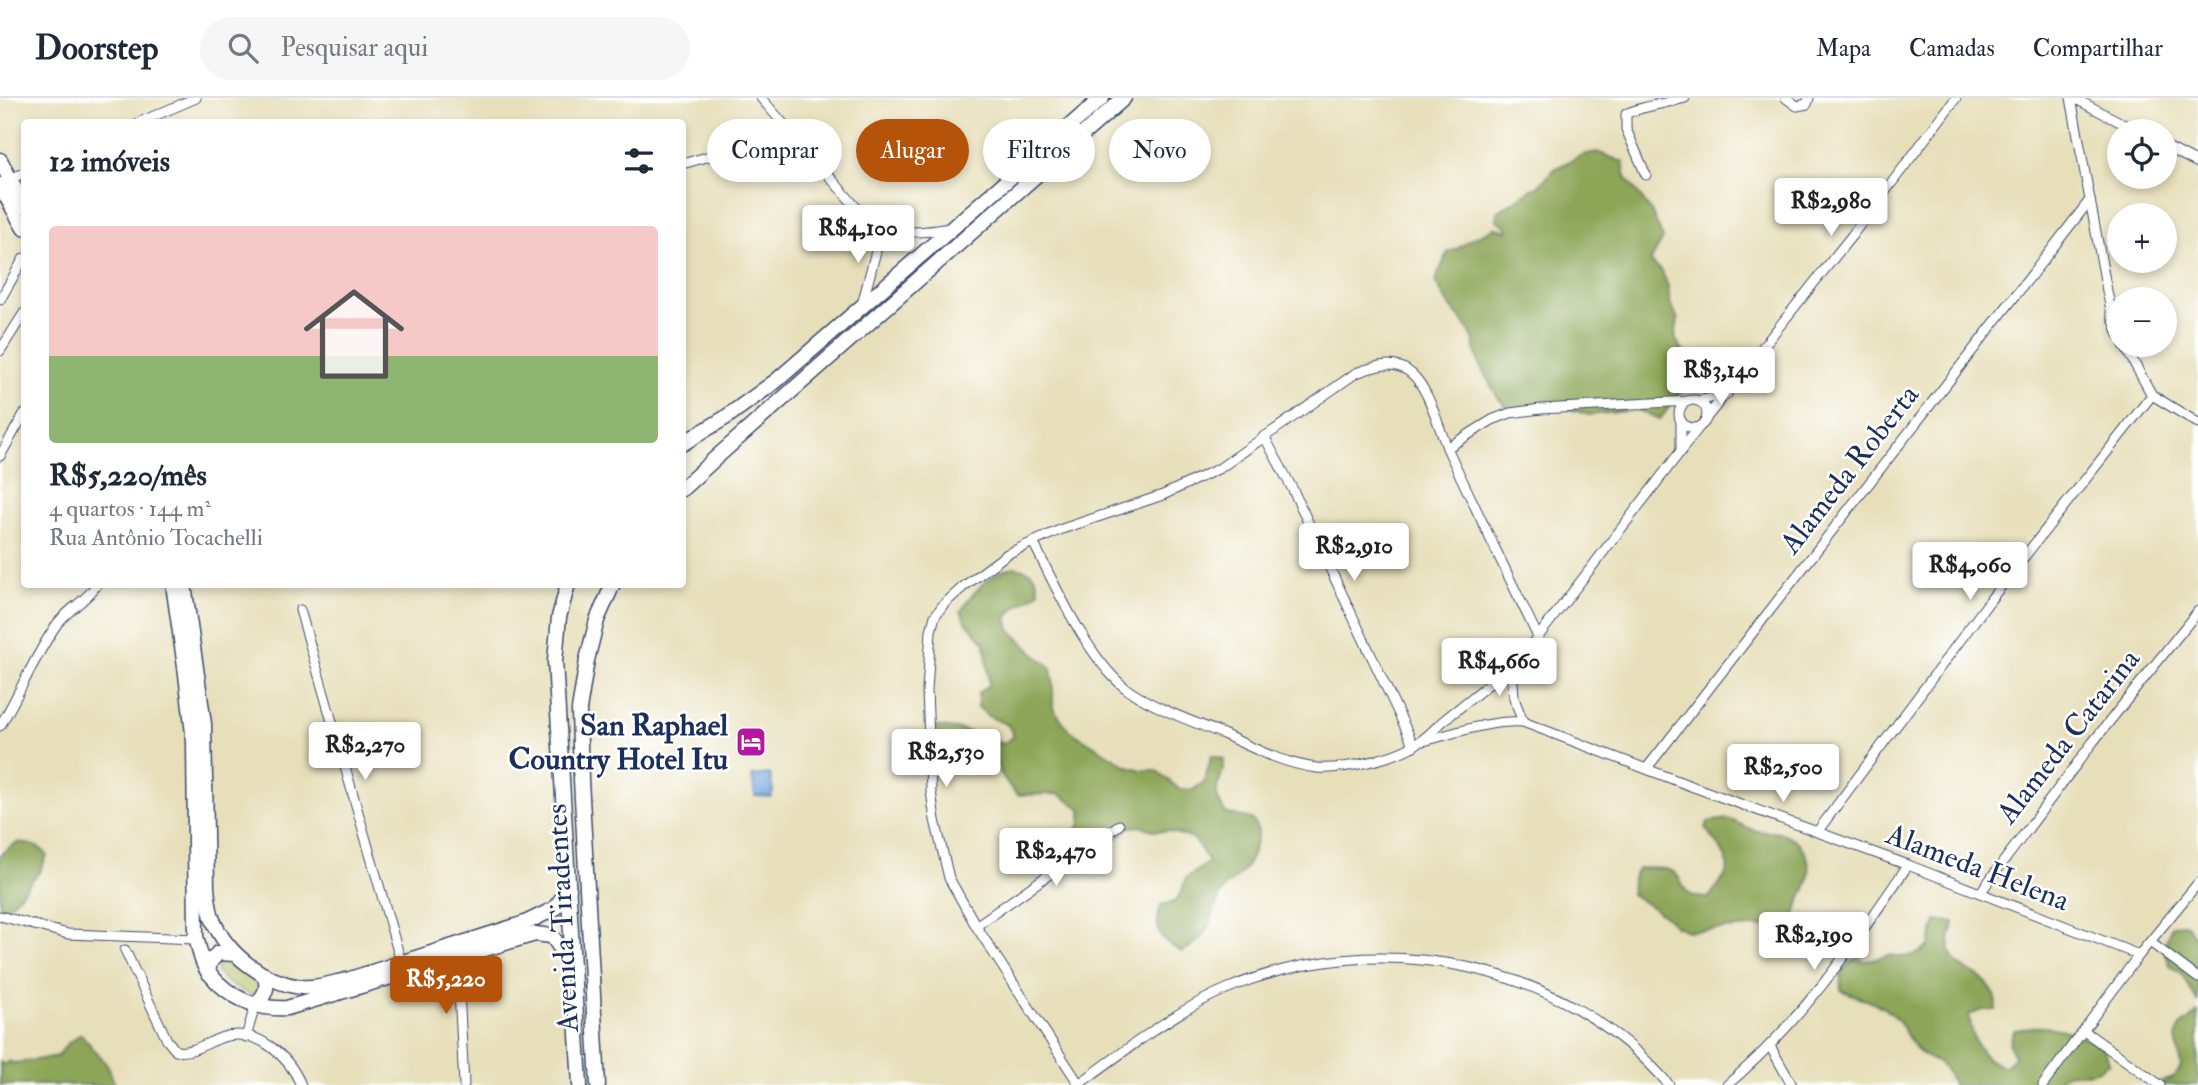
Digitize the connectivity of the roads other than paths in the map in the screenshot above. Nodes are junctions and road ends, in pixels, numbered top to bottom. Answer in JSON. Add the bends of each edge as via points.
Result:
{"nodes":[{"id":1,"x":196,"y":98,"type":"edge"},
{"id":2,"x":761,"y":98,"type":"edge"},
{"id":3,"x":1102,"y":98,"type":"edge"},
{"id":4,"x":1124,"y":98,"type":"edge"},
{"id":5,"x":1685,"y":98,"type":"edge"},
{"id":6,"x":1786,"y":98,"type":"edge"},
{"id":7,"x":1809,"y":98,"type":"edge"},
{"id":8,"x":1956,"y":98,"type":"edge"},
{"id":9,"x":2072,"y":98,"type":"edge"},
{"id":10,"x":1087,"y":105,"type":"edge"},
{"id":11,"x":147,"y":119,"type":"edge"},
{"id":12,"x":780,"y":119,"type":"edge"},
{"id":13,"x":2113,"y":119,"type":"edge"},
{"id":14,"x":2177,"y":152,"type":"edge"},
{"id":15,"x":707,"y":157,"type":"edge"},
{"id":16,"x":0,"y":160,"type":"edge"},
{"id":17,"x":686,"y":163,"type":"edge"},
{"id":18,"x":2198,"y":163,"type":"edge"},
{"id":19,"x":21,"y":174,"type":"edge"},
{"id":20,"x":1646,"y":175,"type":"dead end"},
{"id":21,"x":5,"y":182,"type":"edge"},
{"id":22,"x":834,"y":182,"type":"edge"},
{"id":23,"x":2090,"y":200,"type":"junction"},
{"id":24,"x":21,"y":202,"type":"edge"},
{"id":25,"x":21,"y":221,"type":"edge"},
{"id":26,"x":869,"y":222,"type":"junction"},
{"id":27,"x":952,"y":228,"type":"junction"},
{"id":28,"x":21,"y":263,"type":"edge"},
{"id":29,"x":2107,"y":289,"type":"edge"},
{"id":30,"x":0,"y":300,"type":"edge"},
{"id":31,"x":861,"y":308,"type":"junction"},
{"id":32,"x":21,"y":318,"type":"edge"},
{"id":33,"x":0,"y":351,"type":"edge"},
{"id":34,"x":2131,"y":357,"type":"edge"},
{"id":35,"x":1727,"y":394,"type":"junction"},
{"id":36,"x":2152,"y":396,"type":"junction"},
{"id":37,"x":1693,"y":401,"type":"junction"},
{"id":38,"x":1659,"y":402,"type":"junction"},
{"id":39,"x":1680,"y":417,"type":"junction"},
{"id":40,"x":1707,"y":417,"type":"junction"},
{"id":41,"x":21,"y":419,"type":"edge"},
{"id":42,"x":2198,"y":423,"type":"edge"},
{"id":43,"x":1700,"y":426,"type":"junction"},
{"id":44,"x":1264,"y":436,"type":"junction"},
{"id":45,"x":686,"y":442,"type":"edge"},
{"id":46,"x":1447,"y":448,"type":"junction"},
{"id":47,"x":1681,"y":452,"type":"junction"},
{"id":48,"x":0,"y":456,"type":"edge"},
{"id":49,"x":686,"y":485,"type":"edge"},
{"id":50,"x":1033,"y":542,"type":"junction"},
{"id":51,"x":94,"y":588,"type":"edge"},
{"id":52,"x":174,"y":588,"type":"edge"},
{"id":53,"x":185,"y":588,"type":"edge"},
{"id":54,"x":567,"y":588,"type":"edge"},
{"id":55,"x":611,"y":588,"type":"edge"},
{"id":56,"x":300,"y":610,"type":"dead end"},
{"id":57,"x":2198,"y":611,"type":"edge"},
{"id":58,"x":1538,"y":637,"type":"junction"},
{"id":59,"x":1512,"y":666,"type":"junction"},
{"id":60,"x":1523,"y":722,"type":"junction"},
{"id":61,"x":0,"y":726,"type":"edge"},
{"id":62,"x":1417,"y":744,"type":"junction"},
{"id":63,"x":1647,"y":768,"type":"junction"},
{"id":64,"x":1119,"y":825,"type":"dead end"},
{"id":65,"x":1816,"y":832,"type":"junction"},
{"id":66,"x":1908,"y":865,"type":"junction"},
{"id":67,"x":2198,"y":883,"type":"edge"},
{"id":68,"x":569,"y":889,"type":"junction"},
{"id":69,"x":1980,"y":893,"type":"junction"},
{"id":70,"x":554,"y":909,"type":"junction"},
{"id":71,"x":0,"y":916,"type":"edge"},
{"id":72,"x":976,"y":926,"type":"junction"},
{"id":73,"x":552,"y":936,"type":"junction"},
{"id":74,"x":196,"y":939,"type":"junction"},
{"id":75,"x":2150,"y":942,"type":"junction"},
{"id":76,"x":125,"y":950,"type":"dead end"},
{"id":77,"x":457,"y":951,"type":"junction"},
{"id":78,"x":235,"y":954,"type":"junction"},
{"id":79,"x":2139,"y":955,"type":"junction"},
{"id":80,"x":401,"y":962,"type":"junction"},
{"id":81,"x":572,"y":965,"type":"junction"},
{"id":82,"x":208,"y":972,"type":"junction"},
{"id":83,"x":264,"y":975,"type":"junction"},
{"id":84,"x":2198,"y":978,"type":"edge"},
{"id":85,"x":256,"y":1006,"type":"junction"},
{"id":86,"x":2084,"y":1031,"type":"junction"},
{"id":87,"x":246,"y":1037,"type":"junction"},
{"id":88,"x":1770,"y":1046,"type":"junction"},
{"id":89,"x":301,"y":1085,"type":"edge"},
{"id":90,"x":464,"y":1085,"type":"edge"},
{"id":91,"x":580,"y":1085,"type":"edge"},
{"id":92,"x":598,"y":1085,"type":"edge"},
{"id":93,"x":1079,"y":1085,"type":"edge"},
{"id":94,"x":1669,"y":1085,"type":"edge"},
{"id":95,"x":1727,"y":1085,"type":"edge"},
{"id":96,"x":1792,"y":1085,"type":"edge"},
{"id":97,"x":2043,"y":1085,"type":"edge"},
{"id":98,"x":2160,"y":1085,"type":"edge"}],
"edges":[{"from":1,"to":11,"type":"street"},
{"from":2,"to":12,"type":"street"},
{"from":3,"to":10,"type":"main road"},
{"from":4,"to":49,"type":"main road"},
{"from":5,"to":20,"type":"street","via":[[1626,114],[1626,129]]},
{"from":6,"to":7,"type":"street","via":[[1797,106],[1807,104]]},
{"from":8,"to":35,"type":"street"},
{"from":9,"to":13,"type":"street"},
{"from":9,"to":23,"type":"street"},
{"from":10,"to":27,"type":"main road"},
{"from":14,"to":18,"type":"street"},
{"from":15,"to":17,"type":"street"},
{"from":16,"to":21,"type":"main road"},
{"from":19,"to":21,"type":"street"},
{"from":21,"to":24,"type":"main road"},
{"from":21,"to":25,"type":"main road"},
{"from":22,"to":26,"type":"street"},
{"from":23,"to":29,"type":"street"},
{"from":23,"to":63,"type":"street","name":"Alameda Roberta"},
{"from":26,"to":27,"type":"street","via":[[903,233]]},
{"from":26,"to":31,"type":"street","via":[[876,251]]},
{"from":27,"to":31,"type":"main road"},
{"from":28,"to":30,"type":"street"},
{"from":31,"to":45,"type":"main road","via":[[776,381]]},
{"from":32,"to":33,"type":"street"},
{"from":34,"to":36,"type":"street"},
{"from":35,"to":37,"type":"street"},
{"from":35,"to":40,"type":"street"},
{"from":36,"to":42,"type":"street"},
{"from":36,"to":65,"type":"street","via":[[1991,599]]},
{"from":37,"to":38,"type":"street"},
{"from":37,"to":39,"type":"street","via":[[1684,403]]},
{"from":37,"to":40,"type":"street","via":[[1706,407]]},
{"from":38,"to":39,"type":"street"},
{"from":38,"to":46,"type":"street","via":[[1510,413]]},
{"from":39,"to":43,"type":"street","via":[[1690,428]]},
{"from":39,"to":47,"type":"street"},
{"from":40,"to":43,"type":"street"},
{"from":41,"to":48,"type":"street"},
{"from":43,"to":47,"type":"street"},
{"from":44,"to":46,"type":"street","via":[[1356,373],[1386,365],[1400,367],[1421,386]]},
{"from":44,"to":50,"type":"street","via":[[1220,468],[1163,495]]},
{"from":44,"to":62,"type":"street"},
{"from":46,"to":58,"type":"street"},
{"from":47,"to":58,"type":"street"},
{"from":50,"to":62,"type":"street","name":"Alameda Helena","via":[[1097,655],[1116,679],[1162,708],[1273,757],[1319,768],[1357,766]]},
{"from":50,"to":72,"type":"street","via":[[1007,554],[963,587],[943,605],[930,631],[927,690],[935,820],[949,878]]},
{"from":51,"to":61,"type":"street","via":[[55,627]]},
{"from":52,"to":74,"type":"main road","via":[[194,742]]},
{"from":53,"to":78,"type":"main road","via":[[204,724],[206,888],[212,918]]},
{"from":54,"to":68,"type":"main road","name":"Avenida Tiradentes","via":[[555,661]]},
{"from":55,"to":92,"type":"main road","name":"Avenida Tiradentes","via":[[597,620],[579,710]]},
{"from":56,"to":80,"type":"street"},
{"from":57,"to":69,"type":"street","name":"Alameda Catarina"},
{"from":58,"to":59,"type":"street"},
{"from":59,"to":60,"type":"street","via":[[1514,698]]},
{"from":59,"to":62,"type":"street"},
{"from":60,"to":62,"type":"street","name":"Alameda Helena","via":[[1488,724]]},
{"from":60,"to":63,"type":"street","name":"Alameda Helena"},
{"from":63,"to":65,"type":"street","name":"Alameda Helena"},
{"from":64,"to":72,"type":"street"},
{"from":65,"to":66,"type":"street","name":"Alameda Helena"},
{"from":66,"to":69,"type":"street","name":"Alameda Helena"},
{"from":66,"to":88,"type":"street","via":[[1849,952]]},
{"from":67,"to":75,"type":"street"},
{"from":68,"to":70,"type":"main road"},
{"from":68,"to":81,"type":"main road","name":"Avenida Tiradentes"},
{"from":69,"to":79,"type":"street","name":"Alameda Helena"},
{"from":70,"to":73,"type":"main road"},
{"from":70,"to":77,"type":"main road"},
{"from":71,"to":74,"type":"street","via":[[68,934]]},
{"from":72,"to":93,"type":"street"},
{"from":73,"to":77,"type":"main road","via":[[535,934]]},
{"from":73,"to":81,"type":"main road"},
{"from":74,"to":82,"type":"main road"},
{"from":75,"to":79,"type":"street"},
{"from":75,"to":84,"type":"street"},
{"from":76,"to":87,"type":"street","via":[[176,1051],[226,1037]]},
{"from":77,"to":80,"type":"main road"},
{"from":77,"to":85,"type":"main road","via":[[287,1008]]},
{"from":77,"to":90,"type":"street"},
{"from":78,"to":82,"type":"main road","via":[[218,953]]},
{"from":78,"to":83,"type":"main road"},
{"from":79,"to":86,"type":"street"},
{"from":80,"to":83,"type":"main road","via":[[314,987]]},
{"from":81,"to":91,"type":"main road","name":"Avenida Tiradentes"},
{"from":82,"to":85,"type":"main road","via":[[224,988]]},
{"from":83,"to":85,"type":"main road","via":[[265,994]]},
{"from":85,"to":87,"type":"street"},
{"from":86,"to":97,"type":"street"},
{"from":86,"to":98,"type":"street"},
{"from":87,"to":89,"type":"street","via":[[272,1045],[290,1062]]},
{"from":88,"to":95,"type":"street"},
{"from":88,"to":96,"type":"street"},
{"from":93,"to":94,"type":"street","via":[[1166,1021],[1230,987],[1289,969],[1385,958],[1469,967],[1528,985],[1609,1030]]}]}
